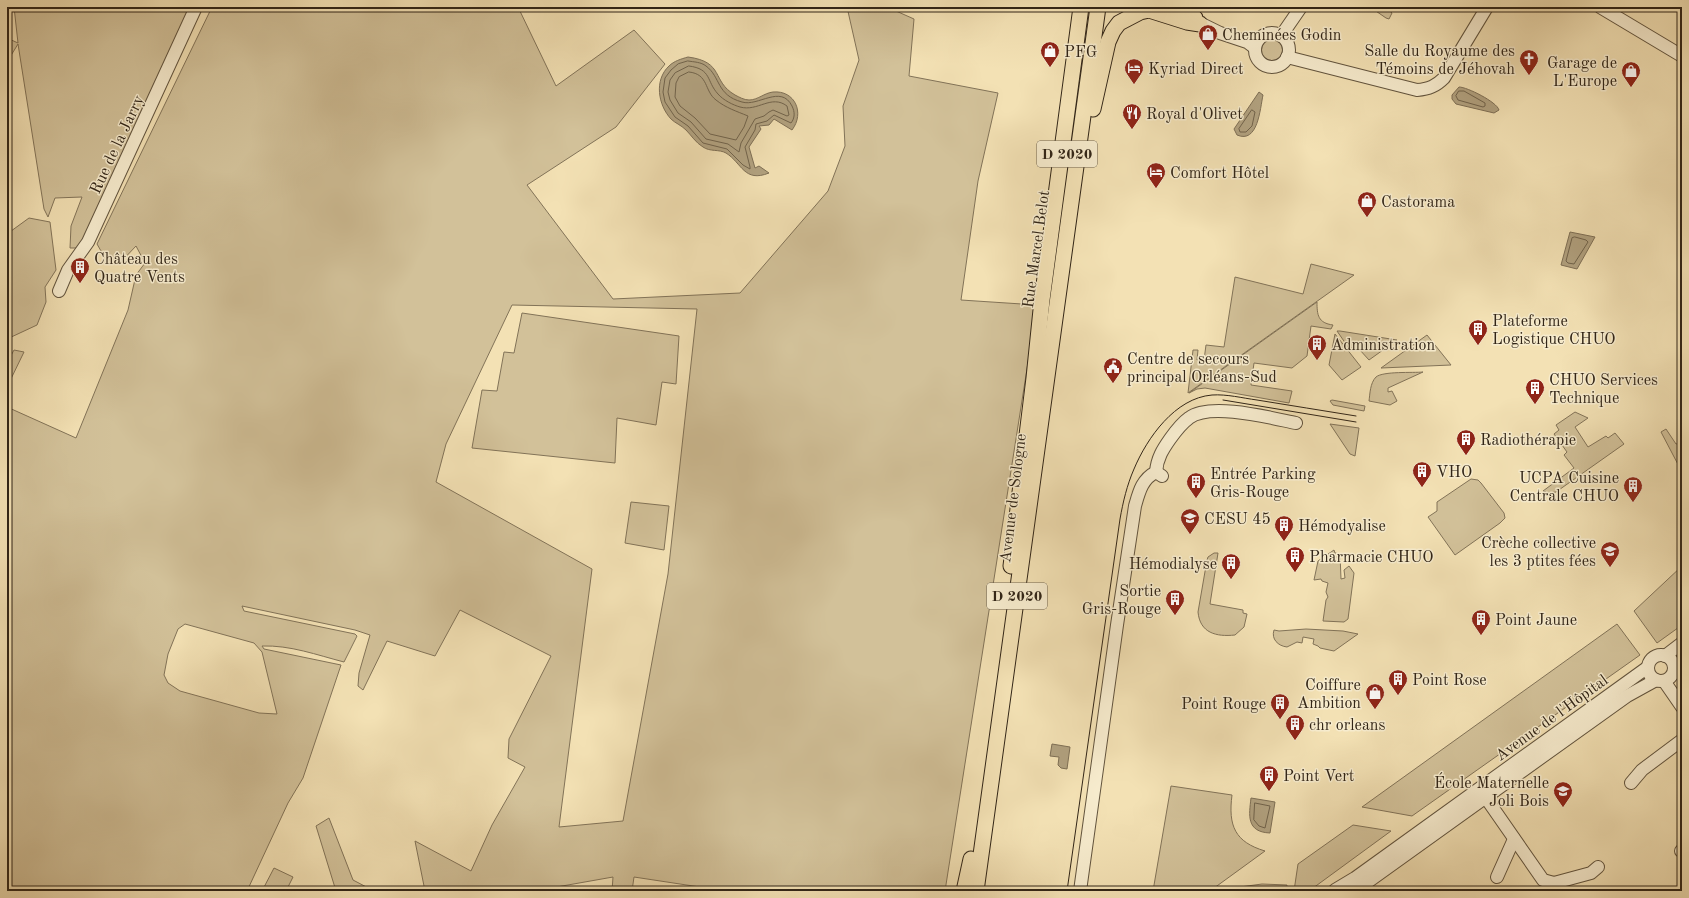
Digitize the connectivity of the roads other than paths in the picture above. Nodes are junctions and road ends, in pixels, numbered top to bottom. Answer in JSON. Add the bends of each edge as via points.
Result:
{"nodes":[{"id":1,"x":196,"y":7,"type":"edge"},
{"id":2,"x":1081,"y":7,"type":"edge"},
{"id":3,"x":1089,"y":7,"type":"edge"},
{"id":4,"x":1098,"y":7,"type":"edge"},
{"id":5,"x":1107,"y":7,"type":"edge"},
{"id":6,"x":1167,"y":7,"type":"edge"},
{"id":7,"x":1175,"y":7,"type":"edge"},
{"id":8,"x":1181,"y":7,"type":"edge"},
{"id":9,"x":1301,"y":7,"type":"edge"},
{"id":10,"x":1486,"y":7,"type":"edge"},
{"id":11,"x":1600,"y":7,"type":"edge"},
{"id":12,"x":1198,"y":21,"type":"junction"},
{"id":13,"x":1281,"y":36,"type":"junction"},
{"id":14,"x":1257,"y":43,"type":"junction"},
{"id":15,"x":1682,"y":56,"type":"edge"},
{"id":16,"x":1287,"y":57,"type":"junction"},
{"id":17,"x":1097,"y":88,"type":"junction"},
{"id":18,"x":59,"y":291,"type":"dead end"},
{"id":19,"x":1056,"y":300,"type":"junction"},
{"id":20,"x":1034,"y":378,"type":"junction"},
{"id":21,"x":1296,"y":422,"type":"dead end"},
{"id":22,"x":1018,"y":585,"type":"junction"},
{"id":23,"x":1682,"y":643,"type":"edge"},
{"id":24,"x":1665,"y":656,"type":"junction"},
{"id":25,"x":1678,"y":663,"type":"edge"},
{"id":26,"x":1648,"y":666,"type":"junction"},
{"id":27,"x":1660,"y":680,"type":"junction"},
{"id":28,"x":1682,"y":707,"type":"edge"},
{"id":29,"x":1682,"y":740,"type":"edge"},
{"id":30,"x":1631,"y":783,"type":"dead end"},
{"id":31,"x":1482,"y":795,"type":"junction"},
{"id":32,"x":1514,"y":839,"type":"junction"},
{"id":33,"x":1598,"y":867,"type":"dead end"},
{"id":34,"x":1497,"y":877,"type":"dead end"},
{"id":35,"x":965,"y":891,"type":"edge"},
{"id":36,"x":976,"y":891,"type":"edge"},
{"id":37,"x":982,"y":891,"type":"edge"},
{"id":38,"x":1080,"y":891,"type":"edge"},
{"id":39,"x":1335,"y":891,"type":"edge"},
{"id":40,"x":1356,"y":891,"type":"edge"}],
"edges":[{"from":1,"to":18,"type":"street","name":"Rue de la Jarry","via":[[88,242],[68,270]]},
{"from":2,"to":20,"type":"main road"},
{"from":3,"to":20,"type":"main road","name":"Rue Marcel Belot","number":"D 2020"},
{"from":4,"to":19,"type":"main road","name":"Rue Marcel Belot","number":"D 2020"},
{"from":5,"to":17,"type":"main road"},
{"from":6,"to":12,"type":"street"},
{"from":7,"to":12,"type":"street"},
{"from":8,"to":12,"type":"main road"},
{"from":9,"to":13,"type":"street"},
{"from":10,"to":16,"type":"street","via":[[1444,78],[1435,86],[1426,89],[1417,90]]},
{"from":11,"to":15,"type":"street"},
{"from":12,"to":14,"type":"street","via":[[1220,33]]},
{"from":12,"to":17,"type":"main road","via":[[1187,22],[1149,10],[1126,18],[1113,30],[1108,42]]},
{"from":13,"to":14,"type":"street","via":[[1268,34]]},
{"from":13,"to":16,"type":"street","via":[[1287,43]]},
{"from":14,"to":16,"type":"street","via":[[1256,57],[1266,66],[1281,65]]},
{"from":17,"to":19,"type":"main road"},
{"from":19,"to":22,"type":"main road","name":"Avenue de Sologne","number":"D 2020"},
{"from":20,"to":35,"type":"main road","number":"D 2020","via":[[995,691]]},
{"from":21,"to":38,"type":"street","via":[[1224,411],[1207,411],[1189,417],[1162,451],[1156,463],[1159,474],[1145,480],[1135,506]]},
{"from":22,"to":36,"type":"main road","name":"Avenue de Sologne","number":"D 2020"},
{"from":22,"to":37,"type":"main road","via":[[1016,658]]},
{"from":23,"to":24,"type":"street"},
{"from":24,"to":25,"type":"street"},
{"from":24,"to":26,"type":"street","via":[[1654,657]]},
{"from":25,"to":27,"type":"street","via":[[1673,674]]},
{"from":26,"to":27,"type":"street","via":[[1650,674]]},
{"from":26,"to":31,"type":"street","name":"Avenue de l'Hôpital"},
{"from":27,"to":28,"type":"street"},
{"from":27,"to":31,"type":"street","name":"Avenue de l'Hôpital","via":[[1627,696]]},
{"from":29,"to":30,"type":"street","via":[[1642,770]]},
{"from":31,"to":32,"type":"street"},
{"from":31,"to":39,"type":"street","name":"Avenue de l'Hôpital"},
{"from":31,"to":40,"type":"street","name":"Avenue de l'Hôpital","via":[[1458,816]]},
{"from":32,"to":33,"type":"street","via":[[1543,880],[1554,883],[1590,873]]},
{"from":32,"to":34,"type":"street"}]}
